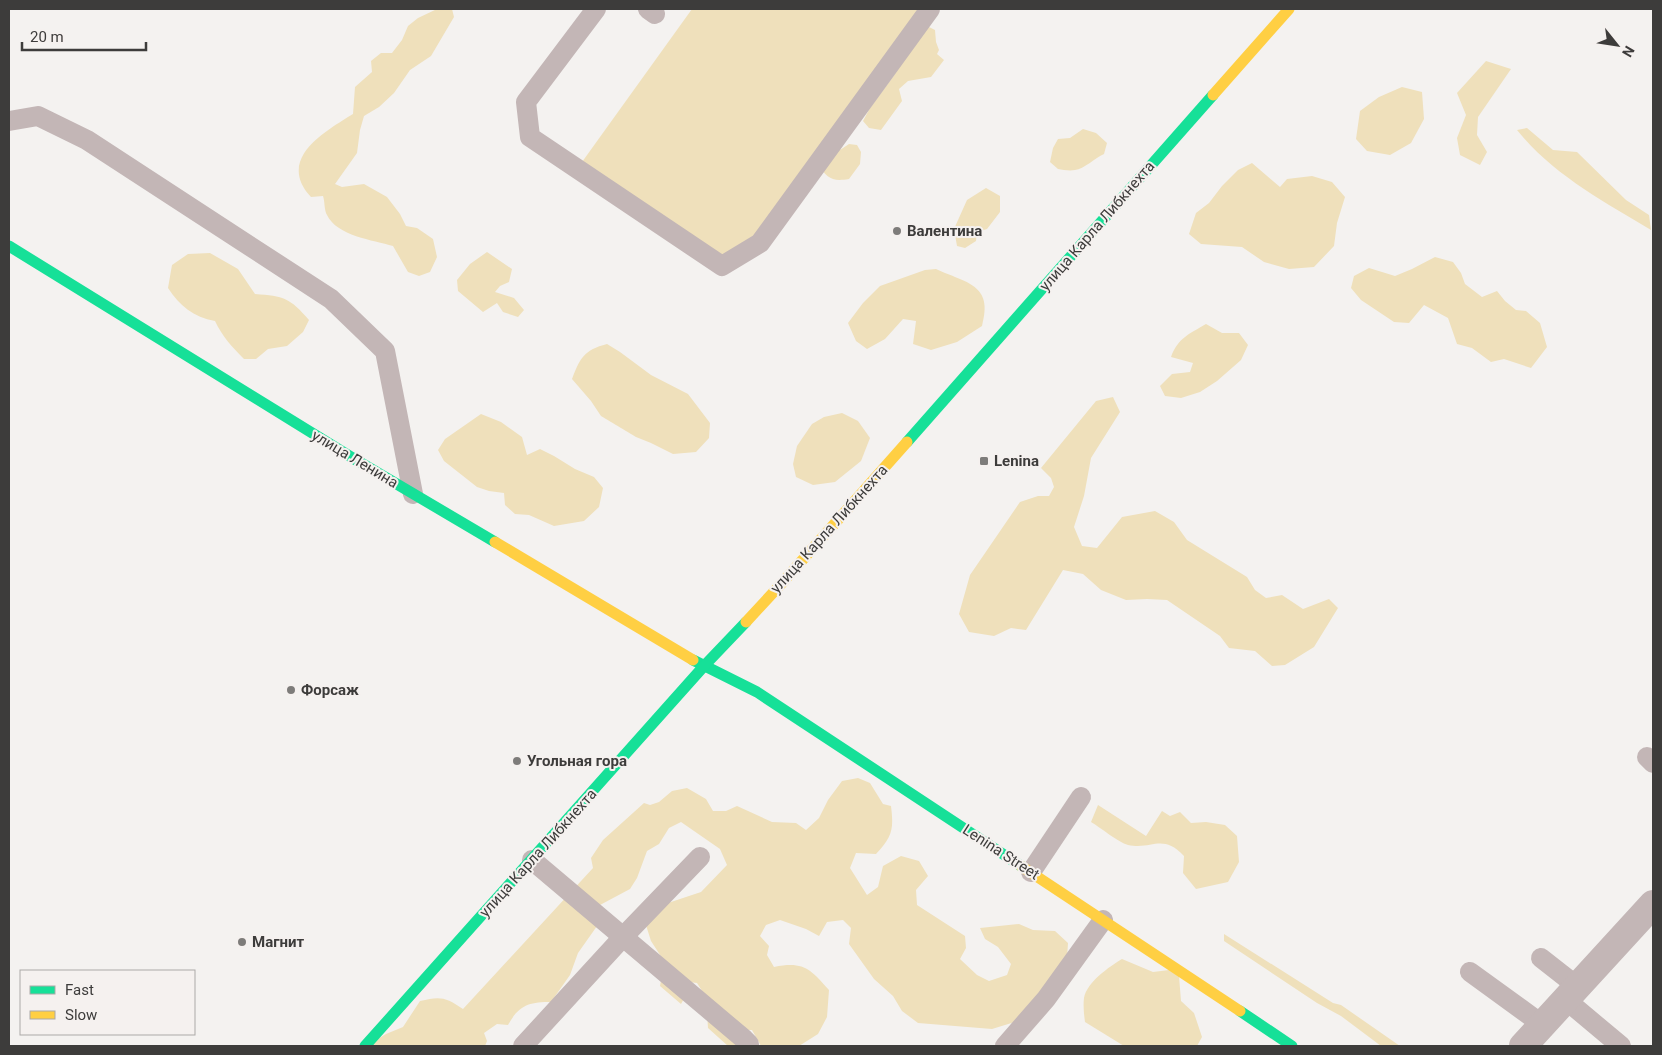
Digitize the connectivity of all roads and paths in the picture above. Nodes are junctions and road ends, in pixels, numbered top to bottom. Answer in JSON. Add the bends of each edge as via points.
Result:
{"nodes":[{"id":1,"x":596,"y":9,"type":"edge"},
{"id":2,"x":930,"y":9,"type":"edge"},
{"id":3,"x":1288,"y":9,"type":"edge"},
{"id":4,"x":9,"y":122,"type":"edge"},
{"id":5,"x":9,"y":246,"type":"edge"},
{"id":6,"x":413,"y":494,"type":"junction"},
{"id":7,"x":704,"y":666,"type":"junction"},
{"id":8,"x":1081,"y":797,"type":"dead end"},
{"id":9,"x":700,"y":856,"type":"dead end"},
{"id":10,"x":532,"y":860,"type":"junction"},
{"id":11,"x":1031,"y":872,"type":"junction"},
{"id":12,"x":1653,"y":904,"type":"edge"},
{"id":13,"x":1103,"y":920,"type":"junction"},
{"id":14,"x":623,"y":937,"type":"junction"},
{"id":15,"x":1541,"y":958,"type":"dead end"},
{"id":16,"x":1470,"y":972,"type":"dead end"},
{"id":17,"x":1572,"y":993,"type":"junction"},
{"id":18,"x":1543,"y":1025,"type":"junction"},
{"id":19,"x":366,"y":1046,"type":"edge"},
{"id":20,"x":523,"y":1046,"type":"edge"},
{"id":21,"x":749,"y":1046,"type":"edge"},
{"id":22,"x":1005,"y":1046,"type":"edge"},
{"id":23,"x":1292,"y":1046,"type":"edge"},
{"id":24,"x":1523,"y":1046,"type":"edge"},
{"id":25,"x":1621,"y":1046,"type":"edge"}],
"edges":[{"from":1,"to":2,"type":"lane","via":[[526,102],[530,137],[722,266],[760,243]]},
{"from":3,"to":7,"type":"street","name":"улица Карла Либкнехта","via":[[782,583]]},
{"from":4,"to":6,"type":"lane","via":[[38,116],[87,140],[331,299],[384,351]]},
{"from":5,"to":6,"type":"street","name":"улица Ленина"},
{"from":6,"to":7,"type":"street","name":"улица Ленина"},
{"from":7,"to":10,"type":"street","name":"улица Карла Либкнехта"},
{"from":7,"to":11,"type":"street","name":"Lenina Street","via":[[757,692]]},
{"from":8,"to":11,"type":"lane"},
{"from":9,"to":14,"type":"lane"},
{"from":10,"to":14,"type":"lane"},
{"from":10,"to":19,"type":"street","name":"улица Карла Либкнехта"},
{"from":11,"to":13,"type":"street","name":"Lenina Street"},
{"from":12,"to":17,"type":"street"},
{"from":13,"to":22,"type":"lane","via":[[1046,999]]},
{"from":13,"to":23,"type":"street","name":"Lenina Street"},
{"from":14,"to":20,"type":"lane"},
{"from":14,"to":21,"type":"lane"},
{"from":15,"to":17,"type":"lane"},
{"from":16,"to":18,"type":"lane"},
{"from":17,"to":18,"type":"street"},
{"from":17,"to":25,"type":"lane"},
{"from":18,"to":24,"type":"street"}]}
